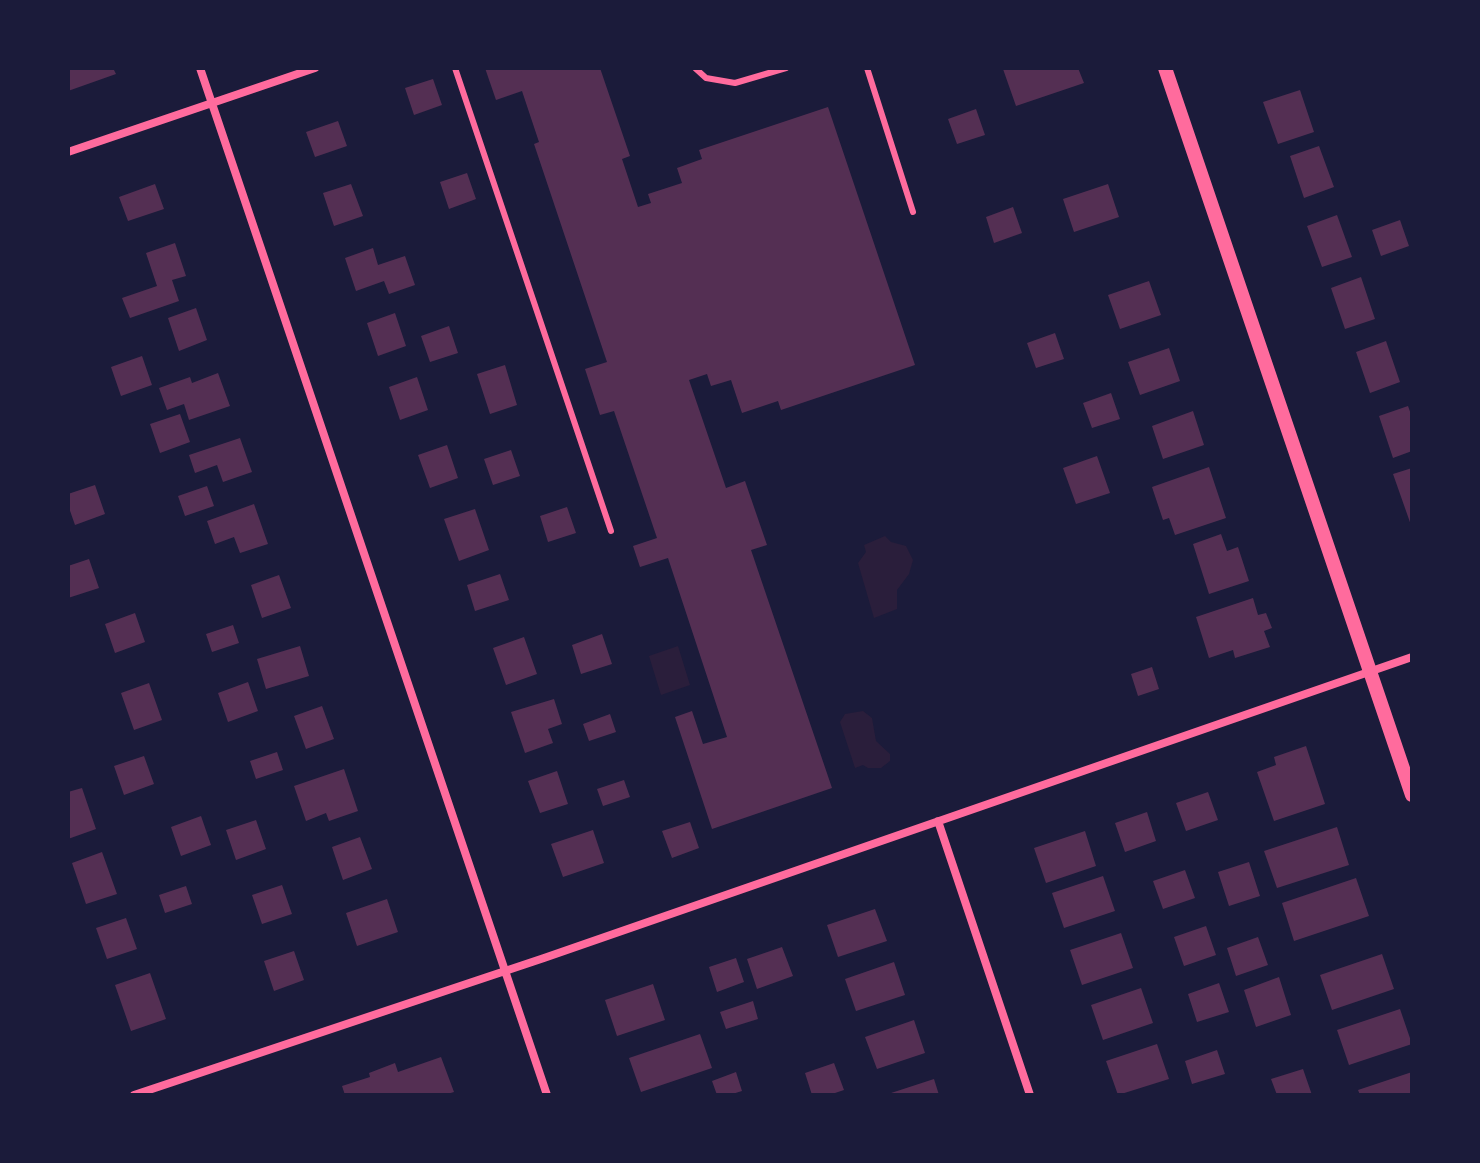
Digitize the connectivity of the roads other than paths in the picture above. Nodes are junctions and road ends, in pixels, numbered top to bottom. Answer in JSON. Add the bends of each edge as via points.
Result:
{"nodes":[{"id":1,"x":200,"y":68,"type":"edge"},
{"id":2,"x":315,"y":68,"type":"edge"},
{"id":3,"x":455,"y":68,"type":"edge"},
{"id":4,"x":695,"y":68,"type":"edge"},
{"id":5,"x":786,"y":68,"type":"edge"},
{"id":6,"x":867,"y":68,"type":"edge"},
{"id":7,"x":1165,"y":68,"type":"edge"},
{"id":8,"x":211,"y":103,"type":"junction"},
{"id":9,"x":68,"y":152,"type":"edge"},
{"id":10,"x":913,"y":212,"type":"dead end"},
{"id":11,"x":611,"y":531,"type":"dead end"},
{"id":12,"x":1412,"y":657,"type":"edge"},
{"id":13,"x":1371,"y":672,"type":"junction"},
{"id":14,"x":1412,"y":795,"type":"edge"},
{"id":15,"x":938,"y":821,"type":"junction"},
{"id":16,"x":505,"y":970,"type":"junction"},
{"id":17,"x":134,"y":1095,"type":"edge"},
{"id":18,"x":547,"y":1095,"type":"edge"},
{"id":19,"x":1030,"y":1095,"type":"edge"}],
"edges":[{"from":1,"to":8,"type":"street"},
{"from":2,"to":8,"type":"street"},
{"from":3,"to":11,"type":"lane"},
{"from":4,"to":5,"type":"lane","via":[[706,78],[735,83]]},
{"from":6,"to":10,"type":"lane"},
{"from":7,"to":13,"type":"street"},
{"from":8,"to":9,"type":"street"},
{"from":8,"to":16,"type":"street"},
{"from":12,"to":13,"type":"street"},
{"from":13,"to":14,"type":"street"},
{"from":13,"to":15,"type":"street"},
{"from":15,"to":16,"type":"street"},
{"from":15,"to":19,"type":"street"},
{"from":16,"to":17,"type":"street"},
{"from":16,"to":18,"type":"street"}]}
